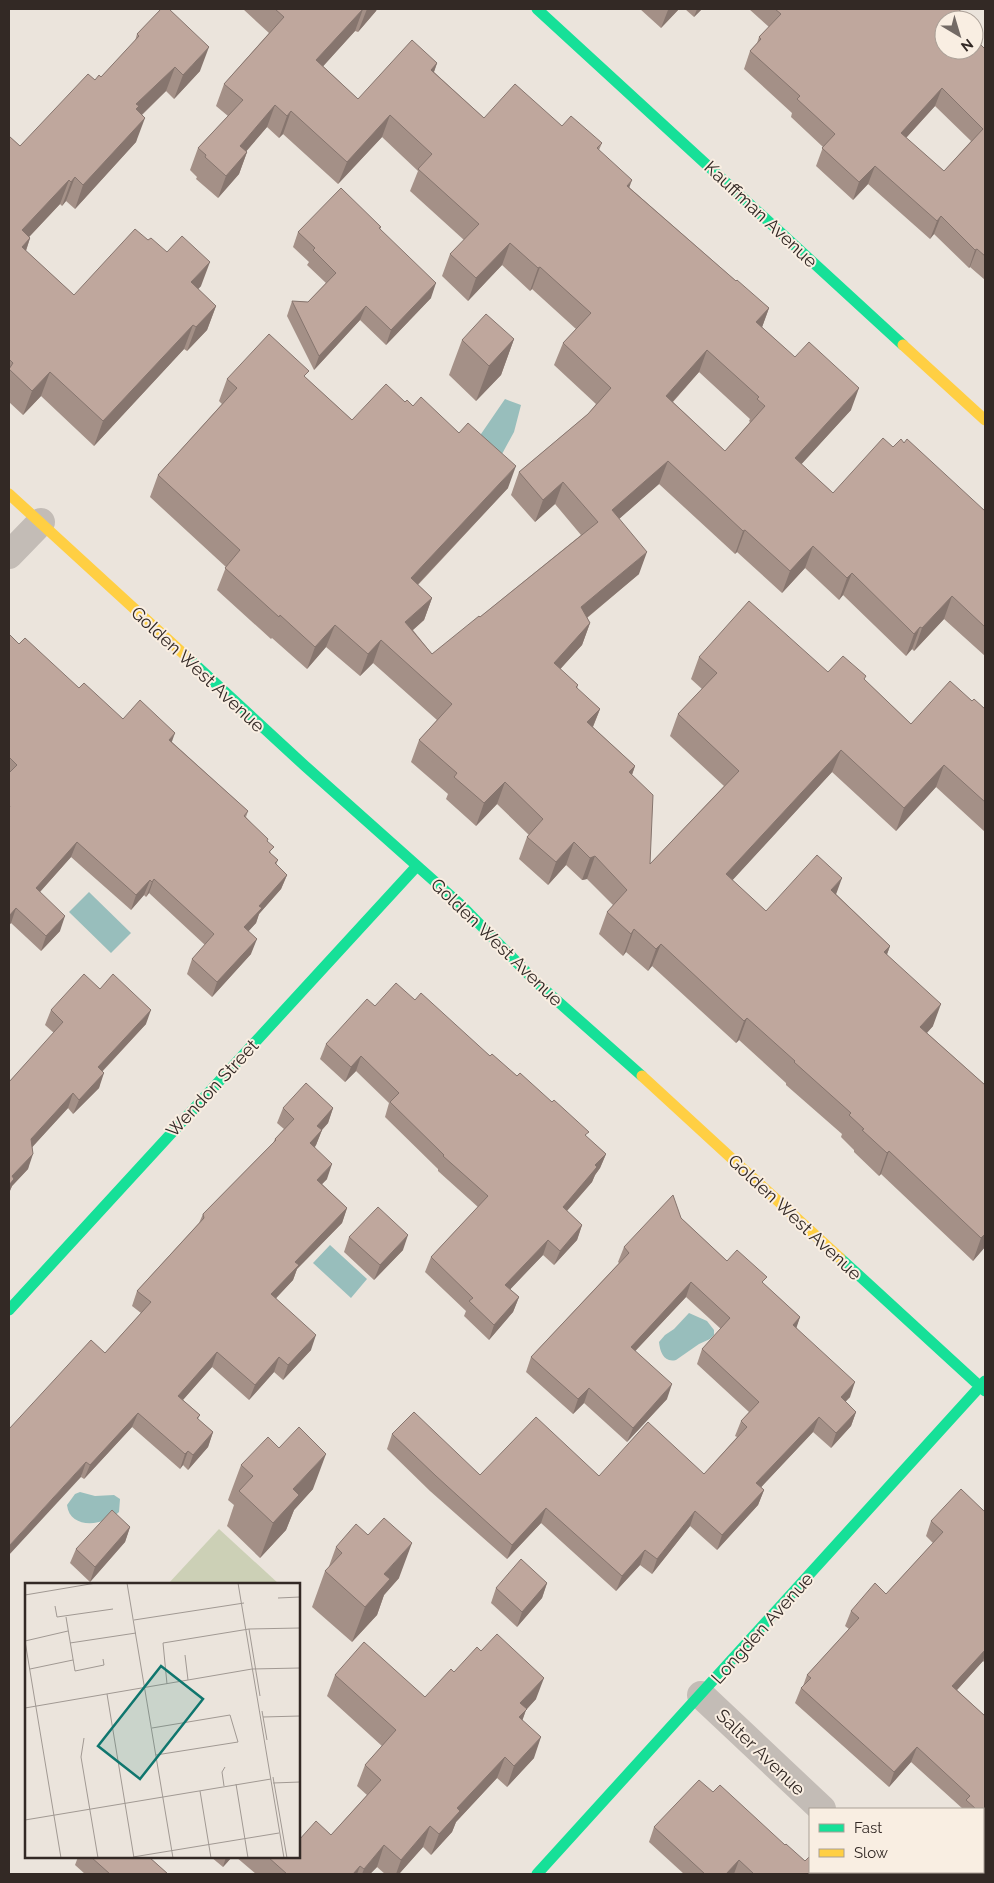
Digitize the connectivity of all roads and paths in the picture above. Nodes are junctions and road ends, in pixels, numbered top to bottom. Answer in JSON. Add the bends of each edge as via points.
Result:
{"nodes":[{"id":1,"x":537,"y":9,"type":"edge"},
{"id":2,"x":985,"y":420,"type":"edge"},
{"id":3,"x":9,"y":494,"type":"edge"},
{"id":4,"x":41,"y":522,"type":"junction"},
{"id":5,"x":9,"y":555,"type":"edge"},
{"id":6,"x":416,"y":867,"type":"junction"},
{"id":7,"x":9,"y":1310,"type":"edge"},
{"id":8,"x":984,"y":1386,"type":"edge"},
{"id":9,"x":701,"y":1695,"type":"junction"},
{"id":10,"x":821,"y":1808,"type":"edge"},
{"id":11,"x":537,"y":1874,"type":"edge"}],
"edges":[{"from":1,"to":2,"type":"street","name":"Kauffman Avenue"},
{"from":3,"to":4,"type":"street","name":"Golden West Avenue"},
{"from":4,"to":5,"type":"street"},
{"from":4,"to":6,"type":"street","name":"Golden West Avenue"},
{"from":6,"to":7,"type":"street","name":"Wendon Street"},
{"from":6,"to":8,"type":"street","name":"Golden West Avenue","via":[[461,905],[536,982]]},
{"from":8,"to":9,"type":"street","name":"Longden Avenue"},
{"from":9,"to":10,"type":"street","name":"Salter Avenue"},
{"from":9,"to":11,"type":"street","name":"Longden Avenue"}]}
